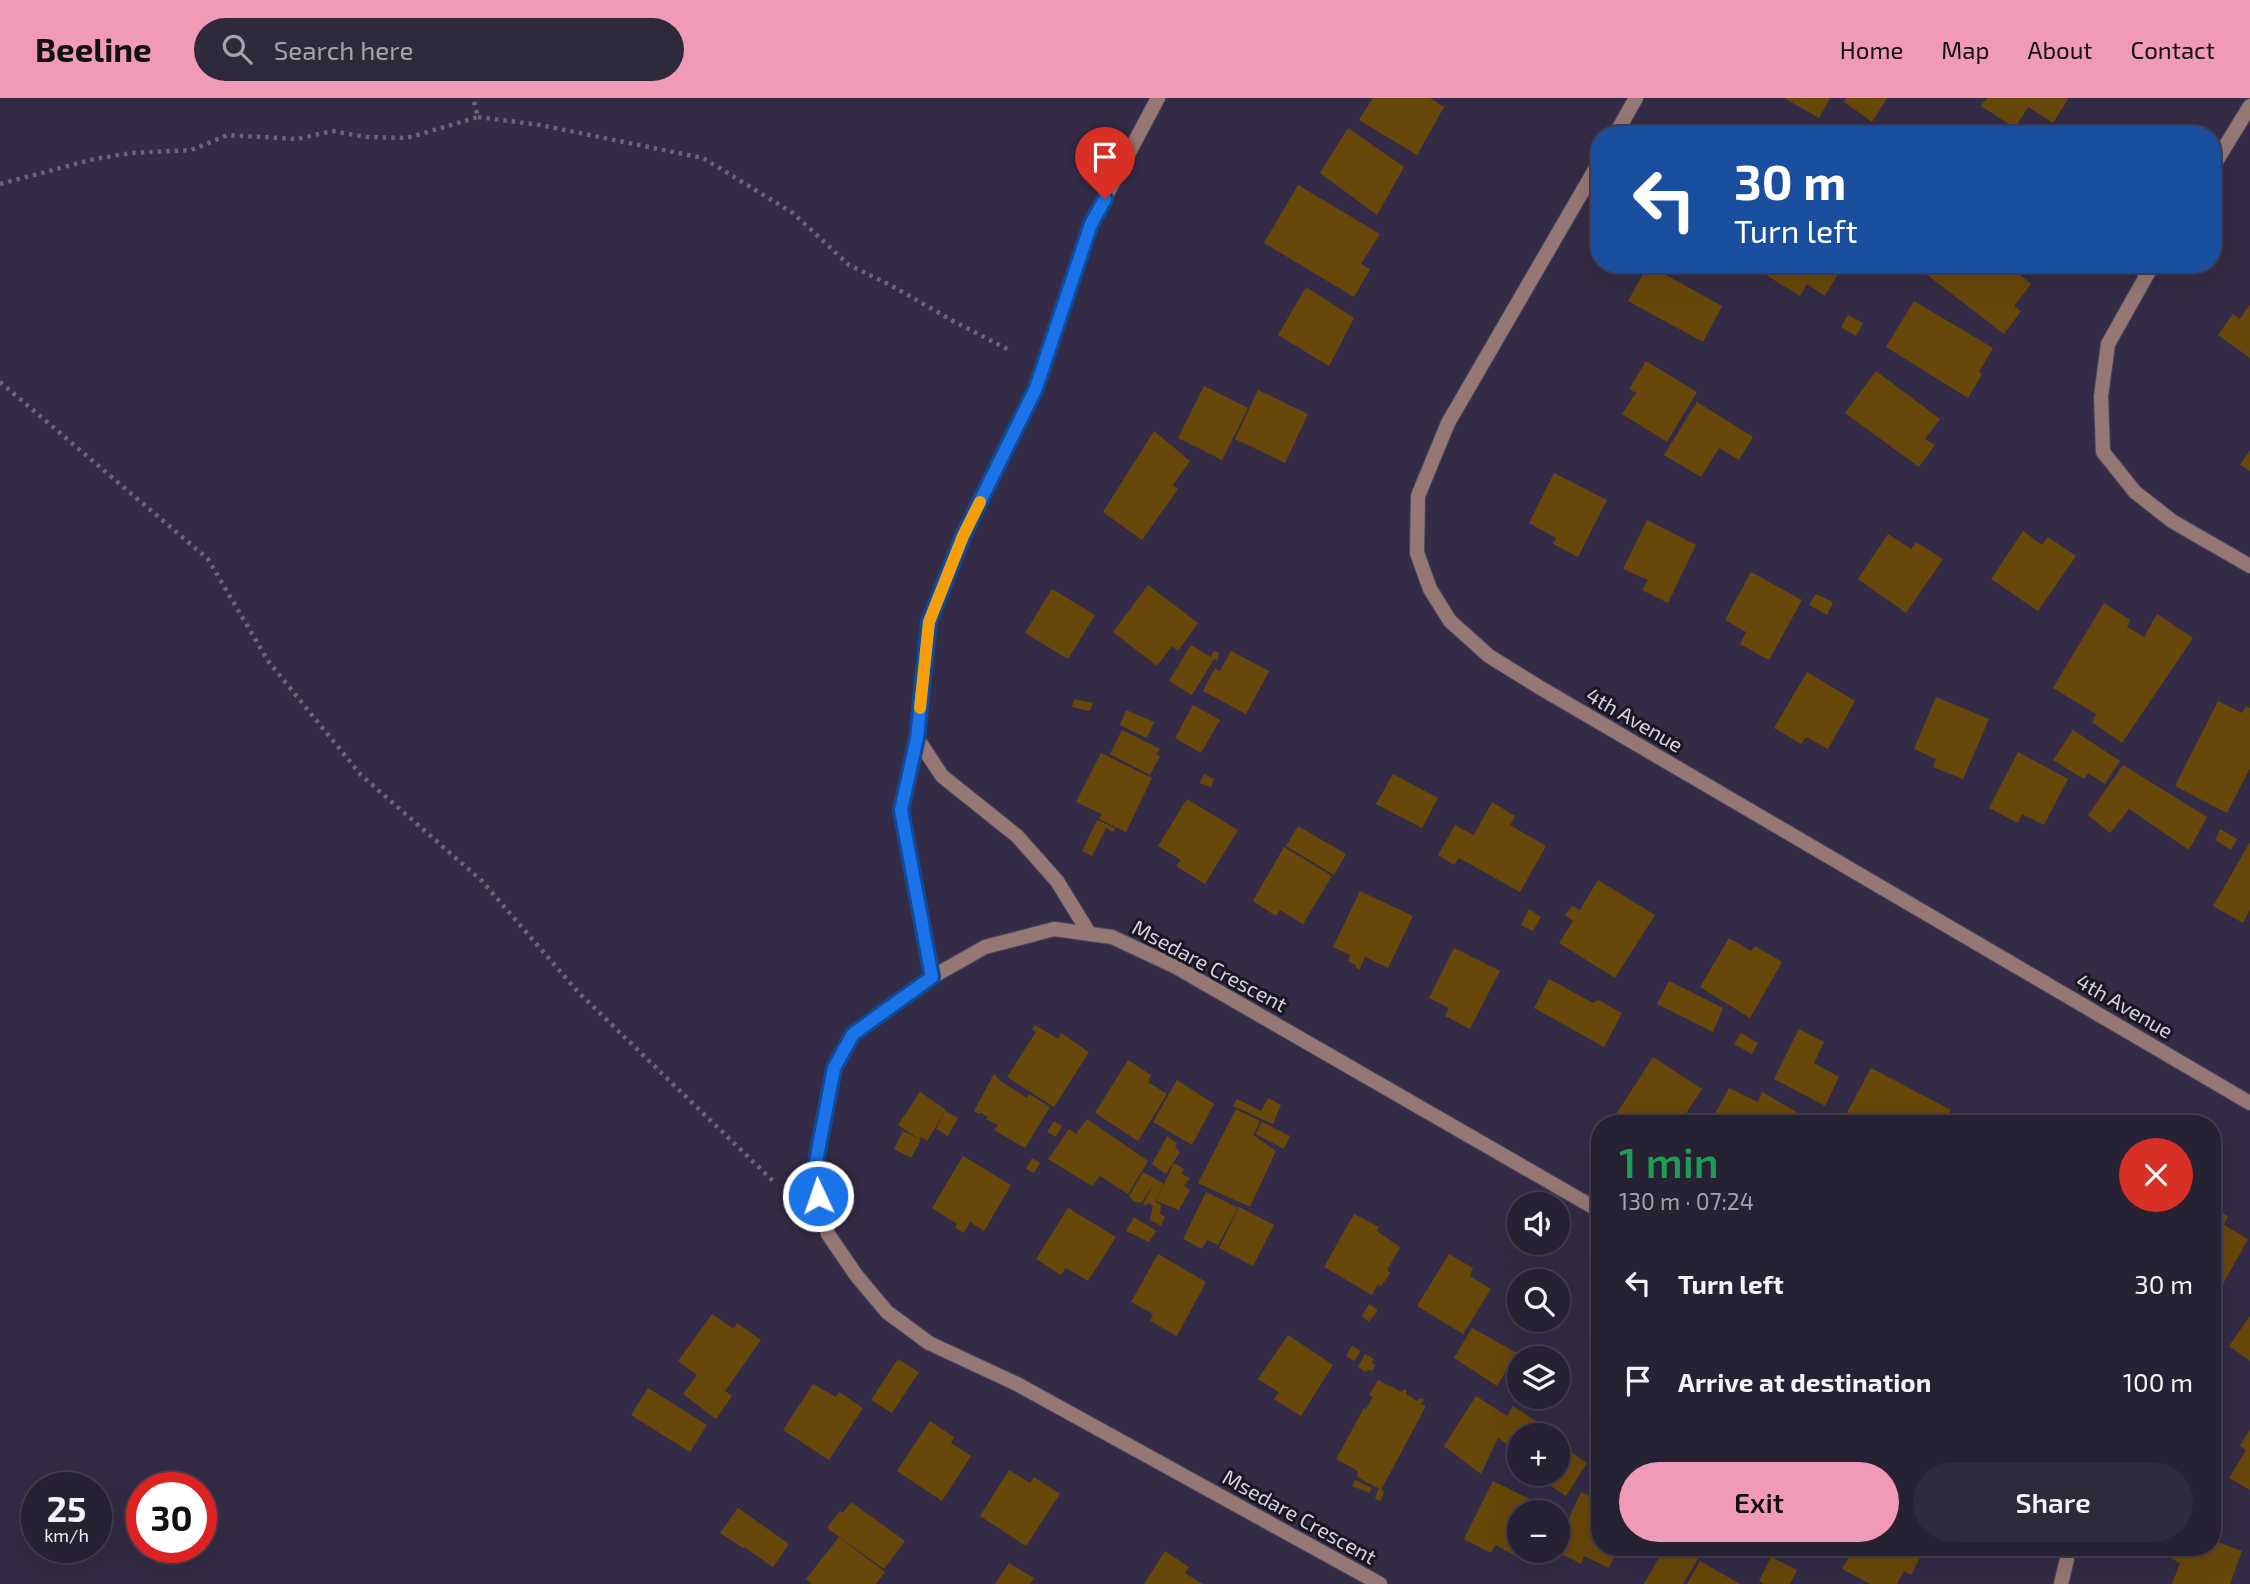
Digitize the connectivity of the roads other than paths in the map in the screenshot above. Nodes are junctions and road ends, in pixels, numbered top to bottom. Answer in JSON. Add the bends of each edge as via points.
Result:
{"nodes":[{"id":1,"x":1158,"y":98,"type":"edge"},
{"id":2,"x":1636,"y":98,"type":"edge"},
{"id":3,"x":2250,"y":106,"type":"edge"},
{"id":4,"x":1620,"y":126,"type":"edge"},
{"id":5,"x":2221,"y":153,"type":"edge"},
{"id":6,"x":1591,"y":177,"type":"edge"},
{"id":7,"x":2148,"y":273,"type":"edge"},
{"id":8,"x":2250,"y":566,"type":"edge"},
{"id":9,"x":917,"y":738,"type":"junction"},
{"id":10,"x":1089,"y":933,"type":"junction"},
{"id":11,"x":932,"y":977,"type":"junction"},
{"id":12,"x":2250,"y":1103,"type":"edge"},
{"id":13,"x":1591,"y":1206,"type":"edge"},
{"id":14,"x":2067,"y":1556,"type":"edge"},
{"id":15,"x":1380,"y":1584,"type":"edge"},
{"id":16,"x":2061,"y":1584,"type":"edge"}],
"edges":[{"from":1,"to":9,"type":"street","via":[[1091,224],[1036,388],[963,536],[929,622]]},
{"from":2,"to":4,"type":"street"},
{"from":3,"to":5,"type":"street"},
{"from":6,"to":12,"type":"street","name":"4th Avenue","via":[[1448,423],[1418,496],[1417,553],[1430,589],[1450,621],[1489,656],[1539,687]]},
{"from":7,"to":8,"type":"street","via":[[2108,344],[2101,396],[2103,452],[2135,492],[2172,521]]},
{"from":9,"to":10,"type":"street","via":[[942,776],[1017,836],[1057,881]]},
{"from":9,"to":11,"type":"street","via":[[901,810]]},
{"from":10,"to":11,"type":"street","name":"Msedare Crescent","via":[[1054,929],[985,947]]},
{"from":10,"to":13,"type":"street","name":"Msedare Crescent","via":[[1112,937],[1176,967]]},
{"from":11,"to":15,"type":"street","name":"Msedare Crescent","via":[[853,1034],[834,1068],[813,1177],[828,1234],[856,1276],[887,1312],[929,1343],[1017,1384]]},
{"from":14,"to":16,"type":"street"}]}
